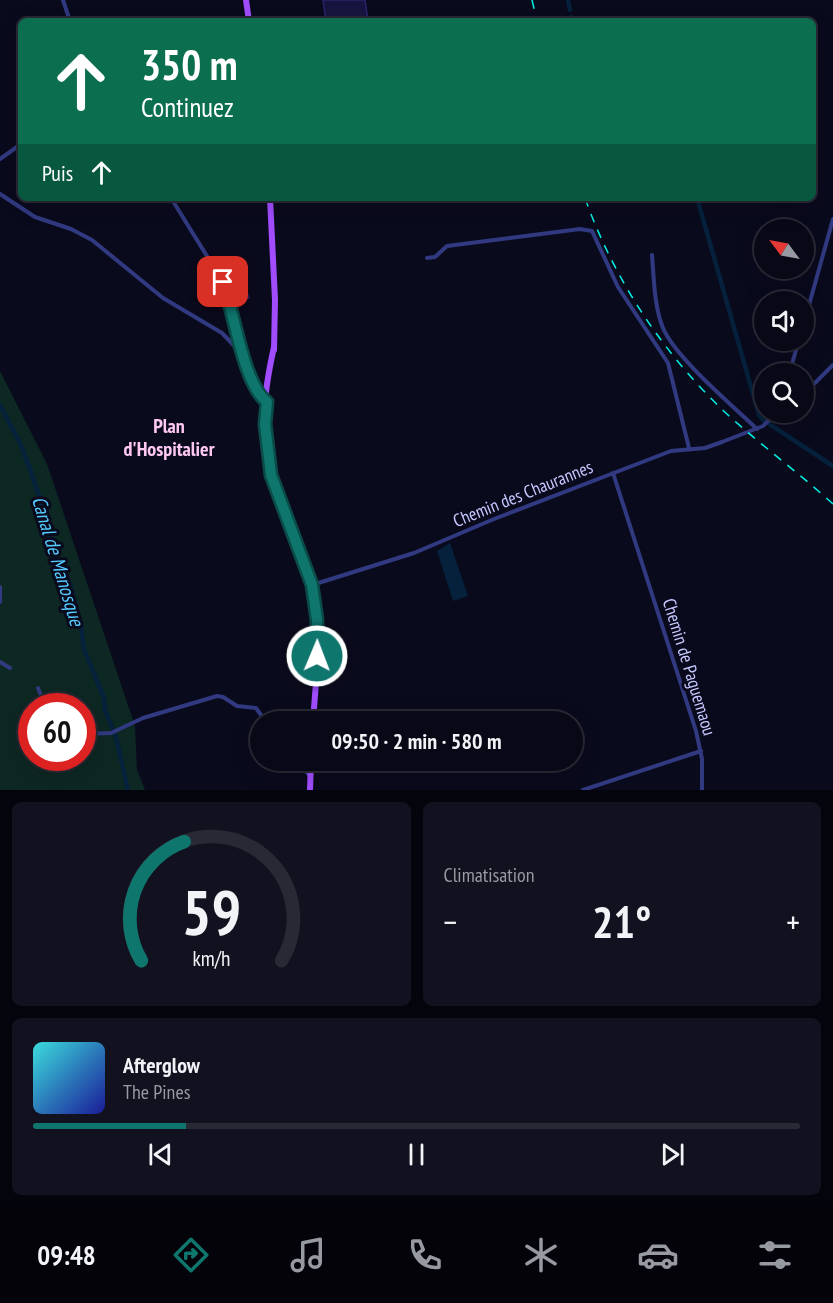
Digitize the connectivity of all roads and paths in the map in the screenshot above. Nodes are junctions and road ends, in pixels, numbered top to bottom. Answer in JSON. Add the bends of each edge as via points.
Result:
{"nodes":[{"id":1,"x":63,"y":0,"type":"edge"},
{"id":2,"x":246,"y":0,"type":"edge"},
{"id":3,"x":69,"y":18,"type":"edge"},
{"id":4,"x":249,"y":18,"type":"edge"},
{"id":5,"x":18,"y":146,"type":"edge"},
{"id":6,"x":0,"y":159,"type":"edge"},
{"id":7,"x":0,"y":194,"type":"edge"},
{"id":8,"x":173,"y":201,"type":"edge"},
{"id":9,"x":270,"y":201,"type":"edge"},
{"id":10,"x":833,"y":219,"type":"edge"},
{"id":11,"x":652,"y":255,"type":"dead end"},
{"id":12,"x":427,"y":258,"type":"dead end"},
{"id":13,"x":813,"y":291,"type":"edge"},
{"id":14,"x":274,"y":347,"type":"junction"},
{"id":15,"x":241,"y":353,"type":"junction"},
{"id":16,"x":833,"y":365,"type":"edge"},
{"id":17,"x":814,"y":384,"type":"edge"},
{"id":18,"x":266,"y":400,"type":"junction"},
{"id":19,"x":766,"y":423,"type":"edge"},
{"id":20,"x":267,"y":429,"type":"junction"},
{"id":21,"x":757,"y":429,"type":"junction"},
{"id":22,"x":689,"y":448,"type":"junction"},
{"id":23,"x":613,"y":473,"type":"junction"},
{"id":24,"x":271,"y":475,"type":"junction"},
{"id":25,"x":312,"y":585,"type":"junction"},
{"id":26,"x":0,"y":587,"type":"edge"},
{"id":27,"x":0,"y":602,"type":"edge"},
{"id":28,"x":0,"y":662,"type":"edge"},
{"id":29,"x":10,"y":668,"type":"dead end"},
{"id":30,"x":38,"y":688,"type":"dead end"},
{"id":31,"x":40,"y":693,"type":"edge"},
{"id":32,"x":258,"y":711,"type":"edge"},
{"id":33,"x":314,"y":711,"type":"edge"},
{"id":34,"x":96,"y":733,"type":"edge"},
{"id":35,"x":700,"y":751,"type":"junction"},
{"id":36,"x":305,"y":771,"type":"edge"},
{"id":37,"x":310,"y":771,"type":"edge"},
{"id":38,"x":310,"y":776,"type":"junction"},
{"id":39,"x":310,"y":790,"type":"edge"},
{"id":40,"x":583,"y":790,"type":"edge"},
{"id":41,"x":702,"y":790,"type":"edge"}],
"edges":[{"from":1,"to":3,"type":"street"},
{"from":2,"to":4,"type":"main road"},
{"from":5,"to":6,"type":"street"},
{"from":7,"to":15,"type":"street","via":[[35,217],[92,240],[163,298],[222,333]]},
{"from":8,"to":15,"type":"street","via":[[223,282]]},
{"from":9,"to":14,"type":"main road"},
{"from":10,"to":13,"type":"street"},
{"from":11,"to":21,"type":"street","via":[[656,301],[665,333]]},
{"from":12,"to":22,"type":"street","via":[[447,246],[580,229],[592,231],[618,287],[668,363]]},
{"from":14,"to":18,"type":"main road"},
{"from":14,"to":20,"type":"main road"},
{"from":15,"to":18,"type":"street","via":[[258,392]]},
{"from":16,"to":17,"type":"street"},
{"from":18,"to":20,"type":"street"},
{"from":18,"to":24,"type":"main road","via":[[264,445]]},
{"from":19,"to":21,"type":"street","name":"Chemin des Chaurannes"},
{"from":20,"to":24,"type":"main road"},
{"from":21,"to":22,"type":"street","name":"Chemin des Chaurannes","via":[[707,447]]},
{"from":22,"to":23,"type":"street","name":"Chemin des Chaurannes"},
{"from":23,"to":25,"type":"street","name":"Chemin des Chaurannes","via":[[414,553]]},
{"from":23,"to":35,"type":"street","name":"Chemin de Paguemaou"},
{"from":24,"to":25,"type":"main road"},
{"from":25,"to":33,"type":"main road","via":[[318,641]]},
{"from":26,"to":27,"type":"street"},
{"from":28,"to":29,"type":"street"},
{"from":30,"to":31,"type":"street"},
{"from":32,"to":34,"type":"street","via":[[217,696],[144,718],[113,732]]},
{"from":35,"to":40,"type":"street","name":"Chemin de Paguemaou"},
{"from":35,"to":41,"type":"street"},
{"from":36,"to":38,"type":"street"},
{"from":37,"to":38,"type":"main road"},
{"from":38,"to":39,"type":"main road"}]}
